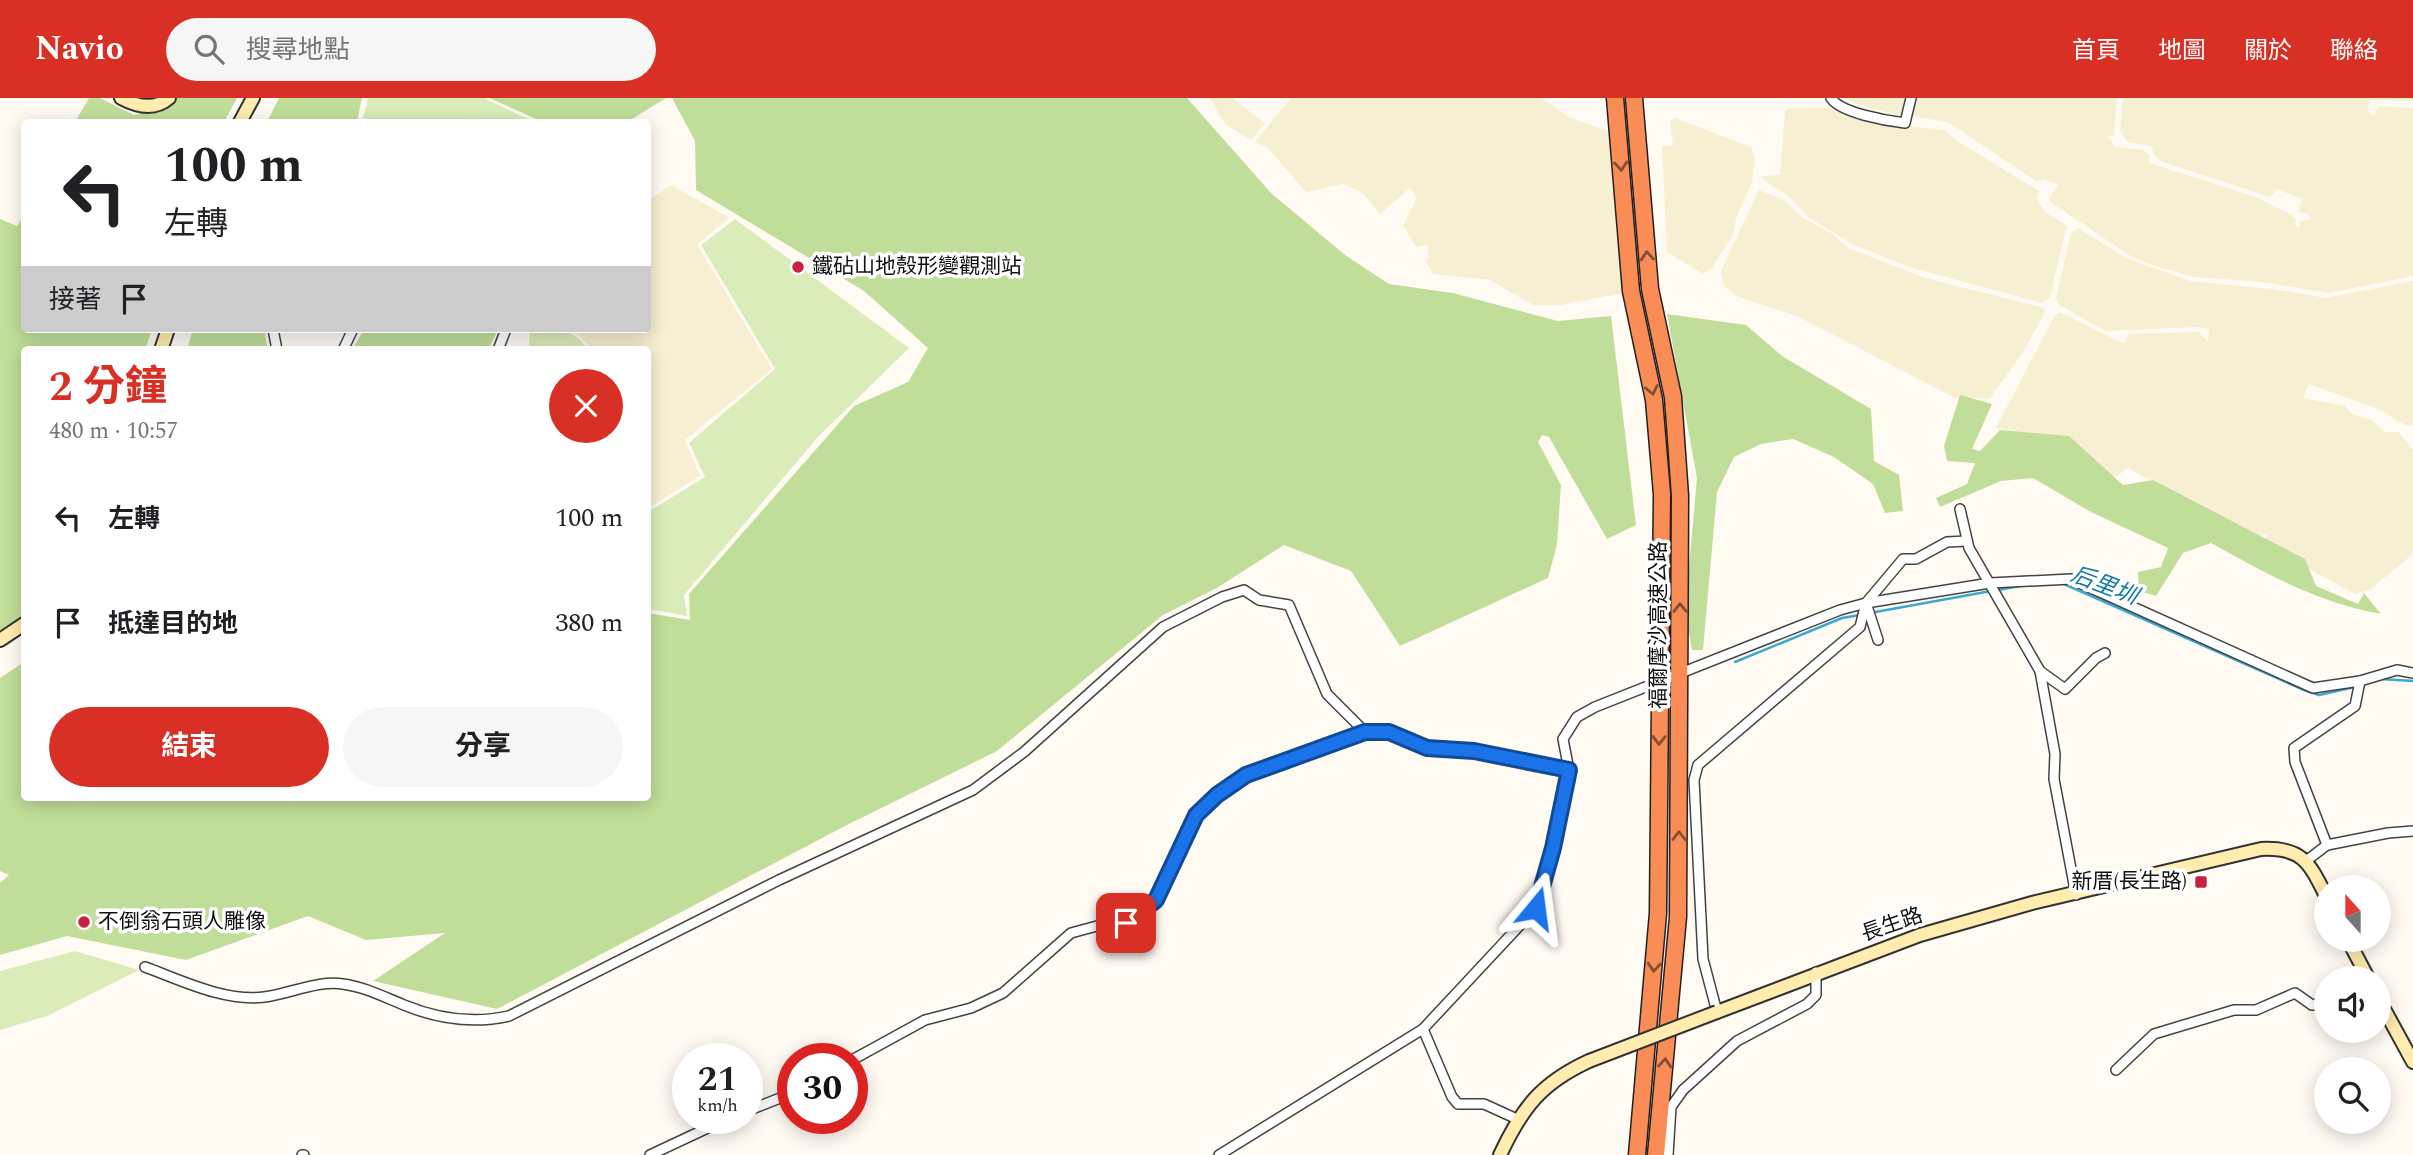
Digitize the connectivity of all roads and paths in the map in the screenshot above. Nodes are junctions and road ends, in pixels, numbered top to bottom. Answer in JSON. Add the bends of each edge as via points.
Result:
{"nodes":[{"id":1,"x":121,"y":98,"type":"edge"},
{"id":2,"x":169,"y":98,"type":"edge"},
{"id":3,"x":1615,"y":98,"type":"edge"},
{"id":4,"x":1634,"y":98,"type":"edge"},
{"id":5,"x":1831,"y":98,"type":"edge"},
{"id":6,"x":1911,"y":98,"type":"edge"},
{"id":7,"x":1960,"y":509,"type":"dead end"},
{"id":8,"x":1967,"y":541,"type":"junction"},
{"id":9,"x":1990,"y":583,"type":"junction"},
{"id":10,"x":1866,"y":603,"type":"junction"},
{"id":11,"x":21,"y":626,"type":"edge"},
{"id":12,"x":0,"y":640,"type":"edge"},
{"id":13,"x":1878,"y":640,"type":"dead end"},
{"id":14,"x":2105,"y":653,"type":"dead end"},
{"id":15,"x":2040,"y":671,"type":"junction"},
{"id":16,"x":2413,"y":673,"type":"edge"},
{"id":17,"x":2360,"y":681,"type":"junction"},
{"id":18,"x":1365,"y":732,"type":"junction"},
{"id":19,"x":1569,"y":770,"type":"junction"},
{"id":20,"x":2413,"y":831,"type":"edge"},
{"id":21,"x":2328,"y":845,"type":"junction"},
{"id":22,"x":2306,"y":861,"type":"junction"},
{"id":23,"x":2314,"y":875,"type":"edge"},
{"id":24,"x":2076,"y":895,"type":"junction"},
{"id":25,"x":145,"y":967,"type":"dead end"},
{"id":26,"x":1816,"y":972,"type":"junction"},
{"id":27,"x":2314,"y":1004,"type":"edge"},
{"id":28,"x":1717,"y":1012,"type":"junction"},
{"id":29,"x":2391,"y":1022,"type":"edge"},
{"id":30,"x":1423,"y":1029,"type":"junction"},
{"id":31,"x":868,"y":1051,"type":"edge"},
{"id":32,"x":2413,"y":1062,"type":"edge"},
{"id":33,"x":2116,"y":1070,"type":"dead end"},
{"id":34,"x":1517,"y":1119,"type":"junction"},
{"id":35,"x":695,"y":1134,"type":"edge"},
{"id":36,"x":650,"y":1155,"type":"edge"},
{"id":37,"x":1219,"y":1155,"type":"edge"},
{"id":38,"x":1500,"y":1155,"type":"edge"},
{"id":39,"x":1637,"y":1155,"type":"edge"},
{"id":40,"x":1656,"y":1155,"type":"edge"},
{"id":41,"x":1668,"y":1155,"type":"edge"}],
"edges":[{"from":1,"to":2,"type":"street","via":[[137,107],[162,104]]},
{"from":3,"to":39,"type":"highway","name":"福爾摩沙高速公路","one_way":true,"via":[[1631,291],[1654,400],[1662,494],[1658,913]]},
{"from":40,"to":4,"type":"highway","name":"福爾摩沙高速公路","one_way":true,"via":[[1678,917],[1680,496],[1673,397],[1650,289]]},
{"from":5,"to":6,"type":"street","via":[[1853,112],[1905,123]]},
{"from":7,"to":8,"type":"street"},
{"from":8,"to":9,"type":"street"},
{"from":8,"to":10,"type":"street","via":[[1947,542],[1916,559],[1903,559]]},
{"from":9,"to":10,"type":"street"},
{"from":9,"to":15,"type":"street"},
{"from":9,"to":17,"type":"street","via":[[2071,579],[2313,688]]},
{"from":10,"to":13,"type":"street"},
{"from":10,"to":19,"type":"street","via":[[1715,658],[1577,717],[1563,739]]},
{"from":10,"to":28,"type":"street","via":[[1860,627],[1698,765],[1694,780],[1703,959]]},
{"from":11,"to":12,"type":"street"},
{"from":14,"to":15,"type":"street","via":[[2065,689]]},
{"from":15,"to":24,"type":"street"},
{"from":16,"to":17,"type":"street","via":[[2396,670]]},
{"from":17,"to":21,"type":"street","via":[[2355,706],[2294,748],[2295,762]]},
{"from":18,"to":19,"type":"street","via":[[1389,732],[1427,748],[1474,751]]},
{"from":18,"to":25,"type":"street","via":[[1327,694],[1289,605],[1259,600],[1244,590],[1163,627],[1024,752],[973,790],[779,880],[509,1016],[481,1022],[457,1020],[340,983],[262,998],[241,996],[208,990]]},
{"from":18,"to":31,"type":"street","via":[[1246,775],[1210,801],[1196,815],[1156,900],[1142,914],[1126,923],[1071,933],[1003,993],[925,1020]]},
{"from":19,"to":30,"type":"street","via":[[1536,908]]},
{"from":20,"to":21,"type":"street"},
{"from":21,"to":22,"type":"street"},
{"from":22,"to":23,"type":"street"},
{"from":22,"to":24,"type":"street","name":"長生路","via":[[2287,849],[2261,849]]},
{"from":24,"to":26,"type":"street","name":"長生路","via":[[1920,935]]},
{"from":26,"to":28,"type":"street","name":"長生路"},
{"from":26,"to":41,"type":"street","via":[[1816,995],[1807,1003],[1737,1041],[1683,1090],[1671,1107]]},
{"from":27,"to":33,"type":"street","via":[[2295,993],[2256,1010],[2234,1010],[2154,1034]]},
{"from":28,"to":34,"type":"street","name":"長生路","bridge":true,"via":[[1564,1072],[1544,1087]]},
{"from":29,"to":32,"type":"street"},
{"from":30,"to":34,"type":"street","via":[[1458,1104],[1484,1104]]},
{"from":30,"to":37,"type":"street"},
{"from":34,"to":38,"type":"street","name":"長生路"},
{"from":35,"to":36,"type":"street"}]}
